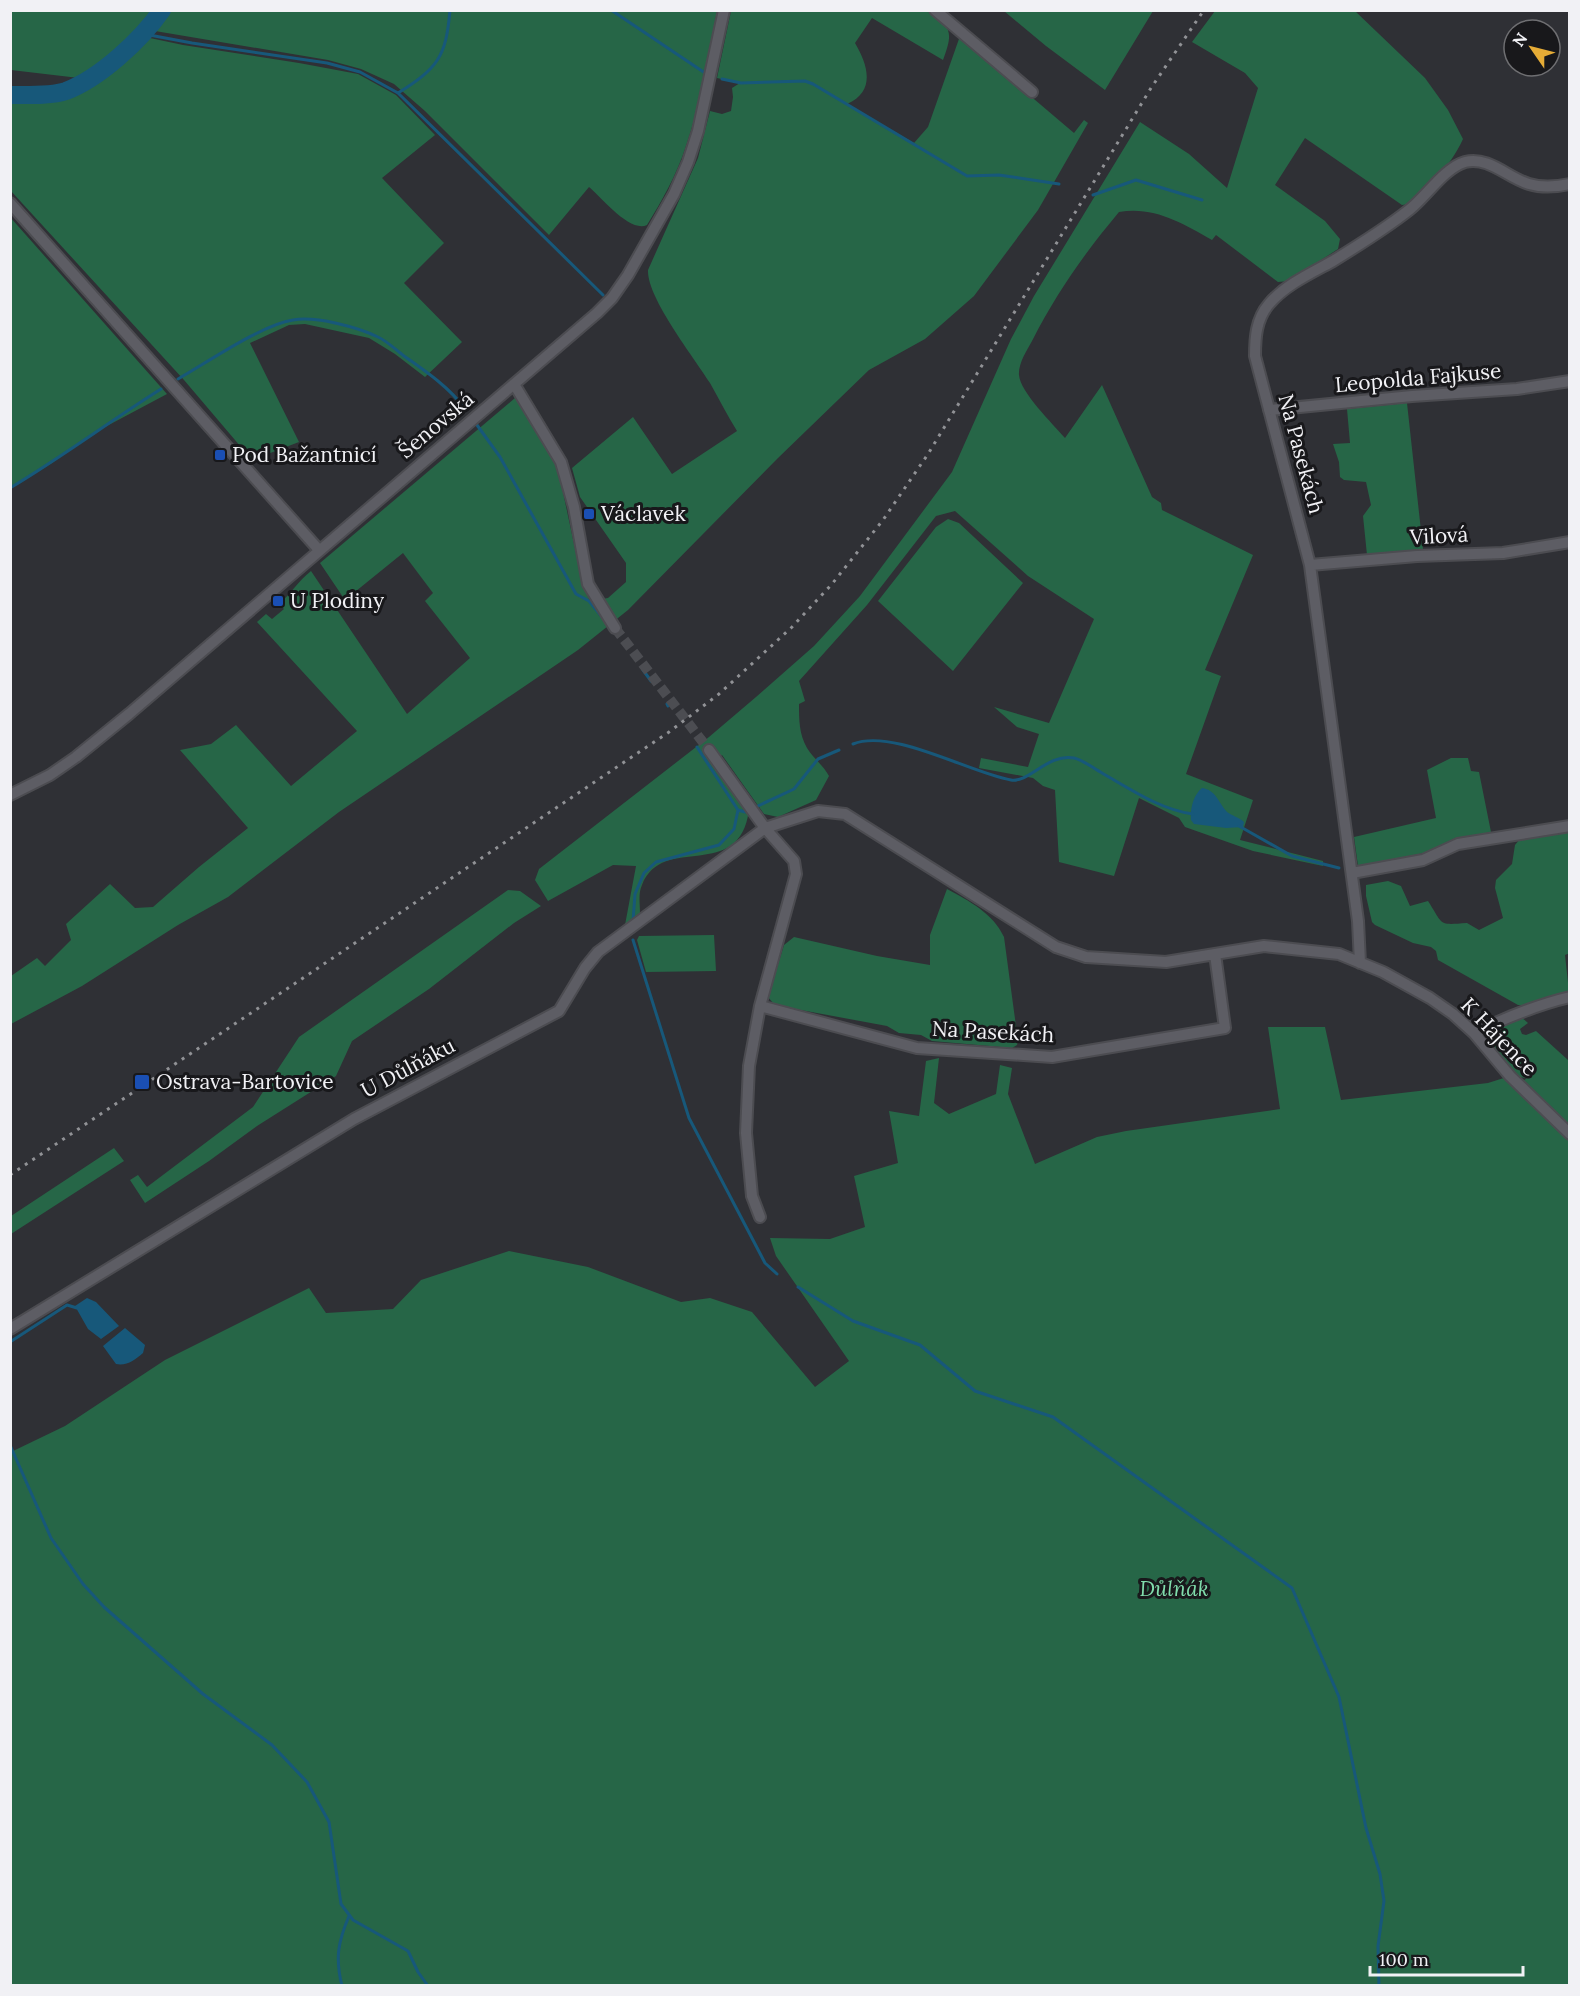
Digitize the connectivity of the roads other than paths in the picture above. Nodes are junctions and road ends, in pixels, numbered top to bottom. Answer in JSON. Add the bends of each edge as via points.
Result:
{"nodes":[{"id":1,"x":724,"y":10,"type":"edge"},
{"id":2,"x":935,"y":10,"type":"edge"},
{"id":3,"x":1032,"y":92,"type":"dead end"},
{"id":4,"x":1569,"y":184,"type":"edge"},
{"id":5,"x":10,"y":202,"type":"edge"},
{"id":6,"x":1569,"y":381,"type":"edge"},
{"id":7,"x":514,"y":384,"type":"junction"},
{"id":8,"x":1269,"y":410,"type":"junction"},
{"id":9,"x":1569,"y":542,"type":"edge"},
{"id":10,"x":319,"y":550,"type":"junction"},
{"id":11,"x":1310,"y":565,"type":"junction"},
{"id":12,"x":615,"y":628,"type":"tunnel mouth"},
{"id":13,"x":709,"y":750,"type":"tunnel mouth"},
{"id":14,"x":10,"y":795,"type":"edge"},
{"id":15,"x":1569,"y":826,"type":"edge"},
{"id":16,"x":765,"y":828,"type":"junction"},
{"id":17,"x":1352,"y":873,"type":"junction"},
{"id":18,"x":1215,"y":954,"type":"junction"},
{"id":19,"x":1360,"y":963,"type":"junction"},
{"id":20,"x":1569,"y":998,"type":"edge"},
{"id":21,"x":760,"y":1006,"type":"junction"},
{"id":22,"x":1474,"y":1033,"type":"junction"},
{"id":23,"x":1569,"y":1134,"type":"edge"},
{"id":24,"x":760,"y":1217,"type":"dead end"},
{"id":25,"x":10,"y":1329,"type":"edge"}],
"edges":[{"from":1,"to":7,"type":"street","name":"Šenovská","via":[[698,131],[674,194],[612,298]]},
{"from":2,"to":3,"type":"street"},
{"from":4,"to":8,"type":"street","name":"Na Pasekách","via":[[1527,184],[1494,166],[1465,162],[1399,218],[1277,295],[1258,321],[1255,340],[1255,356]]},
{"from":5,"to":10,"type":"street"},
{"from":6,"to":8,"type":"street","name":"Leopolda Fajkuse"},
{"from":7,"to":10,"type":"street","name":"Šenovská"},
{"from":7,"to":12,"type":"street","via":[[561,462],[588,584]]},
{"from":8,"to":11,"type":"street","name":"Na Pasekách"},
{"from":9,"to":11,"type":"street","name":"Vilová","via":[[1503,552]]},
{"from":10,"to":14,"type":"street","name":"Šenovská","via":[[76,757]]},
{"from":11,"to":17,"type":"street","name":"Na Pasekách"},
{"from":13,"to":16,"type":"street"},
{"from":15,"to":17,"type":"street","via":[[1458,844],[1423,860]]},
{"from":16,"to":18,"type":"street","via":[[818,811],[845,814],[1056,947],[1086,957],[1166,962]]},
{"from":16,"to":21,"type":"street","via":[[794,861],[796,874]]},
{"from":16,"to":25,"type":"street","name":"U Důlňáku","via":[[598,952],[559,1011],[354,1119]]},
{"from":17,"to":19,"type":"street","name":"Na Pasekách"},
{"from":18,"to":19,"type":"street","via":[[1264,945],[1339,954]]},
{"from":18,"to":21,"type":"street","name":"Na Pasekách","via":[[1225,1028],[1052,1057],[917,1048]]},
{"from":19,"to":22,"type":"street","name":"K Hájence","via":[[1430,998]]},
{"from":20,"to":22,"type":"street","via":[[1503,1018]]},
{"from":21,"to":24,"type":"street","via":[[748,1066],[746,1133],[752,1196]]},
{"from":22,"to":23,"type":"street","name":"K Hájence","via":[[1510,1076]]}]}
